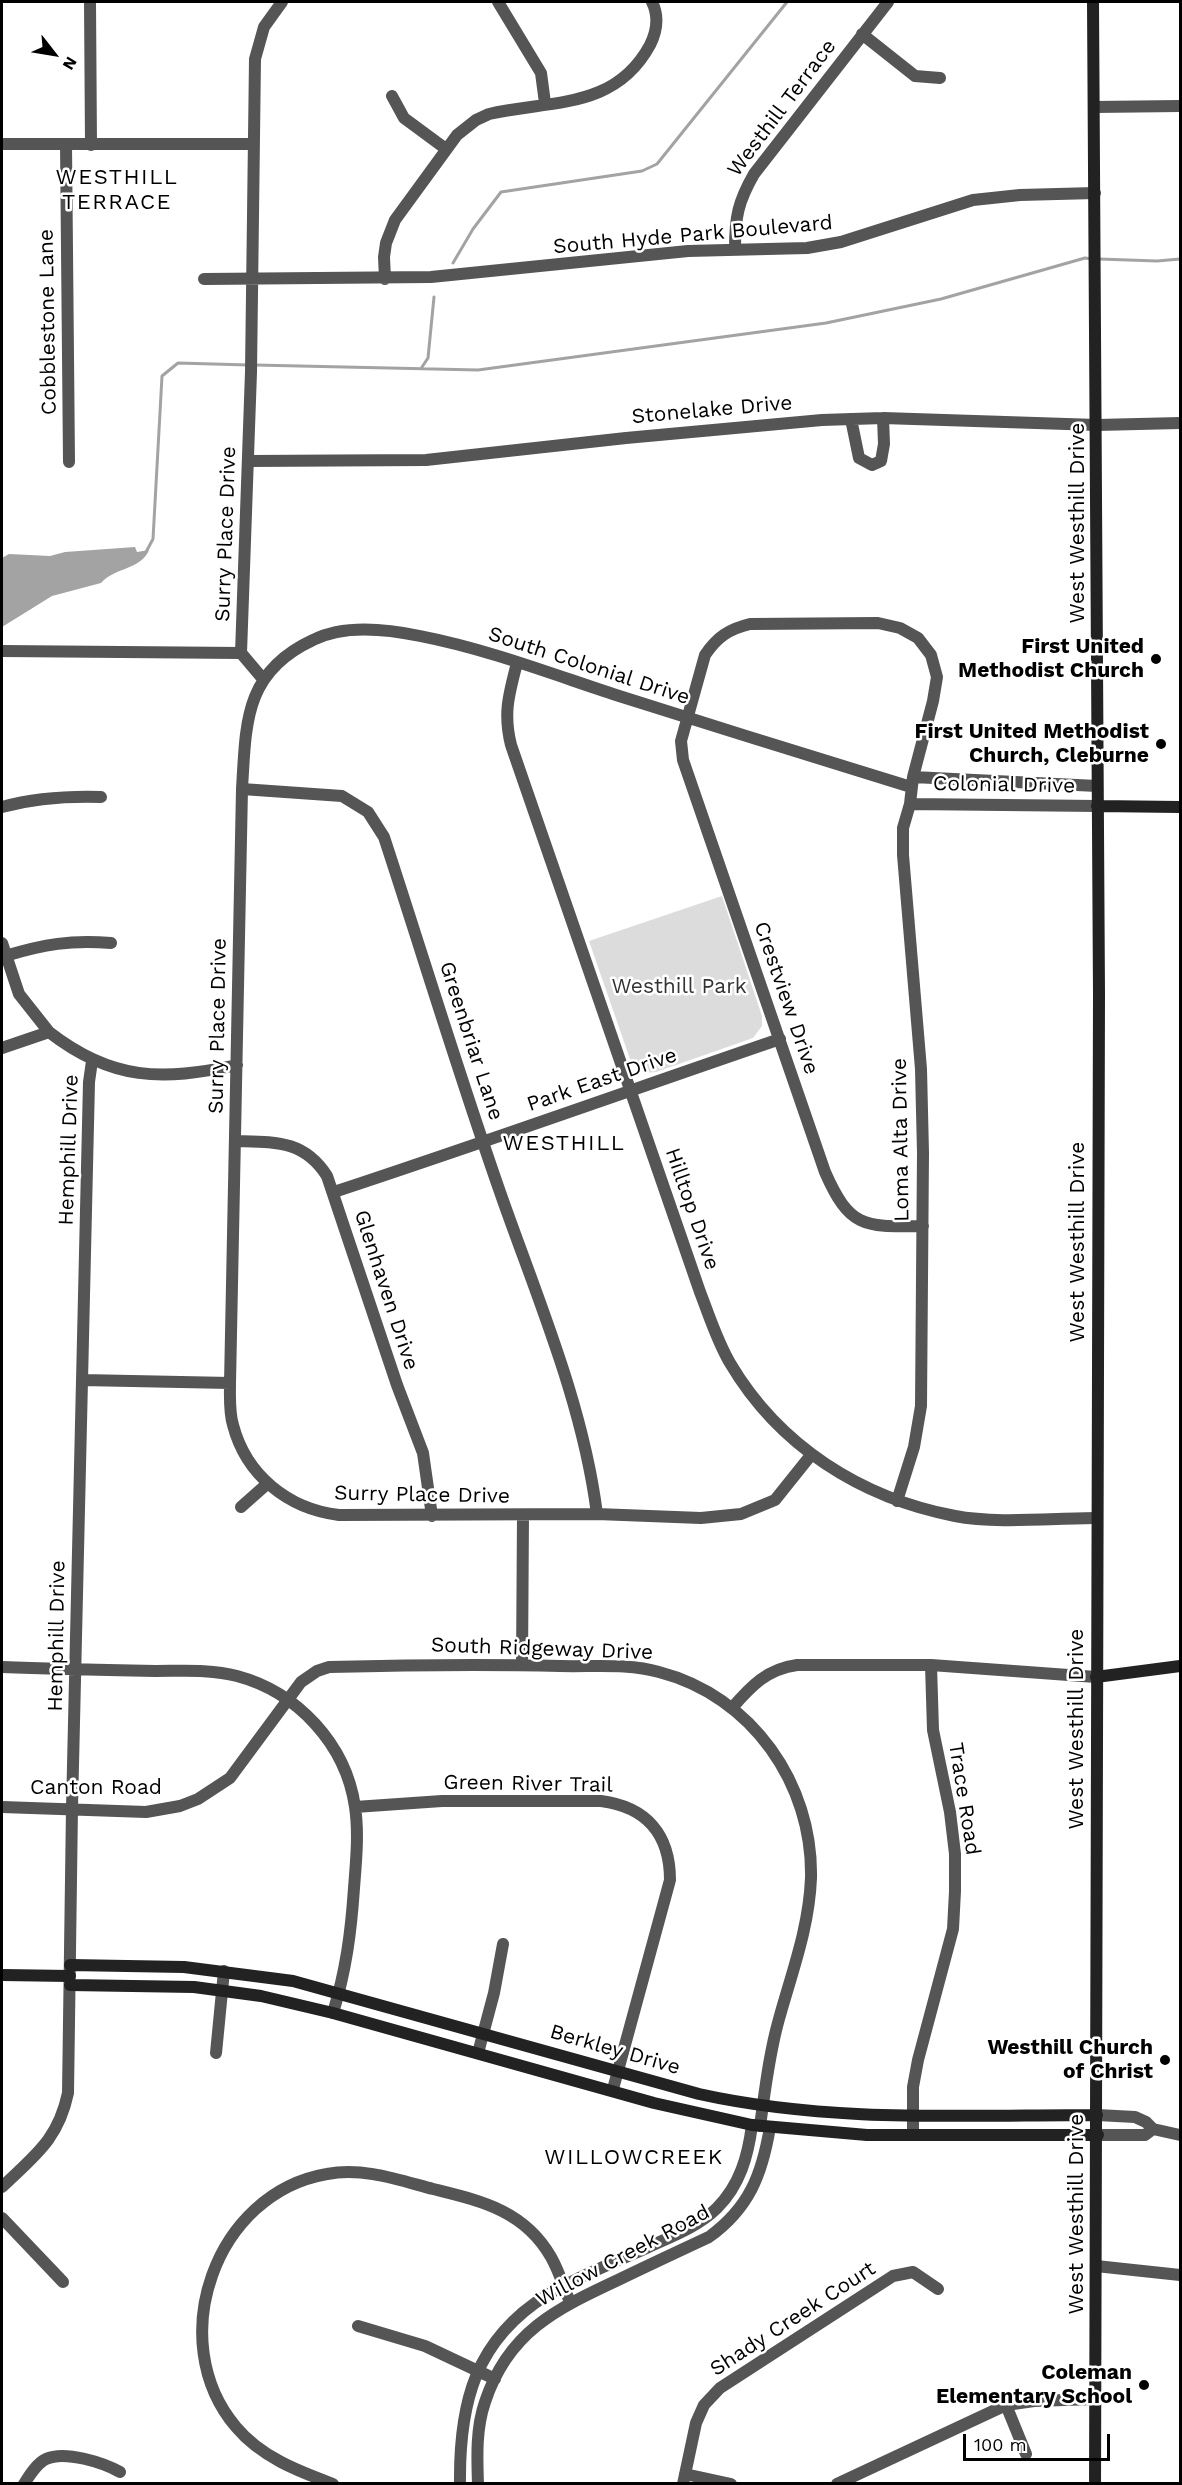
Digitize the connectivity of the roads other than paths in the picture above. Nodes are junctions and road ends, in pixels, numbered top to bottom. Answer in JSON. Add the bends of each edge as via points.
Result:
{"nodes":[{"id":1,"x":90,"y":2,"type":"edge"},
{"id":2,"x":278,"y":2,"type":"edge"},
{"id":3,"x":498,"y":2,"type":"edge"},
{"id":4,"x":652,"y":2,"type":"edge"},
{"id":5,"x":888,"y":2,"type":"edge"},
{"id":6,"x":1093,"y":2,"type":"edge"},
{"id":7,"x":862,"y":34,"type":"junction"},
{"id":8,"x":940,"y":78,"type":"dead end"},
{"id":9,"x":392,"y":96,"type":"dead end"},
{"id":10,"x":545,"y":104,"type":"junction"},
{"id":11,"x":1180,"y":106,"type":"edge"},
{"id":12,"x":1094,"y":107,"type":"junction"},
{"id":13,"x":2,"y":144,"type":"edge"},
{"id":14,"x":66,"y":144,"type":"junction"},
{"id":15,"x":253,"y":144,"type":"junction"},
{"id":16,"x":91,"y":145,"type":"junction"},
{"id":17,"x":446,"y":149,"type":"junction"},
{"id":18,"x":1095,"y":193,"type":"junction"},
{"id":19,"x":735,"y":249,"type":"junction"},
{"id":20,"x":204,"y":279,"type":"dead end"},
{"id":21,"x":385,"y":279,"type":"junction"},
{"id":22,"x":252,"y":280,"type":"junction"},
{"id":23,"x":883,"y":418,"type":"junction"},
{"id":24,"x":851,"y":419,"type":"junction"},
{"id":25,"x":1180,"y":423,"type":"edge"},
{"id":26,"x":1097,"y":425,"type":"junction"},
{"id":27,"x":248,"y":461,"type":"junction"},
{"id":28,"x":69,"y":462,"type":"dead end"},
{"id":29,"x":2,"y":651,"type":"edge"},
{"id":30,"x":242,"y":653,"type":"junction"},
{"id":31,"x":517,"y":663,"type":"junction"},
{"id":32,"x":263,"y":680,"type":"junction"},
{"id":33,"x":687,"y":718,"type":"junction"},
{"id":34,"x":912,"y":782,"type":"junction"},
{"id":35,"x":1097,"y":786,"type":"junction"},
{"id":36,"x":242,"y":789,"type":"junction"},
{"id":37,"x":100,"y":797,"type":"dead end"},
{"id":38,"x":910,"y":804,"type":"junction"},
{"id":39,"x":1097,"y":806,"type":"junction"},
{"id":40,"x":2,"y":807,"type":"edge"},
{"id":41,"x":1180,"y":807,"type":"edge"},
{"id":42,"x":2,"y":943,"type":"edge"},
{"id":43,"x":111,"y":943,"type":"dead end"},
{"id":44,"x":5,"y":956,"type":"junction"},
{"id":45,"x":49,"y":1032,"type":"junction"},
{"id":46,"x":780,"y":1039,"type":"junction"},
{"id":47,"x":2,"y":1048,"type":"edge"},
{"id":48,"x":92,"y":1061,"type":"junction"},
{"id":49,"x":237,"y":1065,"type":"junction"},
{"id":50,"x":631,"y":1089,"type":"junction"},
{"id":51,"x":236,"y":1141,"type":"junction"},
{"id":52,"x":483,"y":1143,"type":"junction"},
{"id":53,"x":334,"y":1192,"type":"junction"},
{"id":54,"x":922,"y":1226,"type":"junction"},
{"id":55,"x":82,"y":1380,"type":"junction"},
{"id":56,"x":230,"y":1383,"type":"junction"},
{"id":57,"x":811,"y":1455,"type":"junction"},
{"id":58,"x":267,"y":1484,"type":"junction"},
{"id":59,"x":897,"y":1501,"type":"junction"},
{"id":60,"x":241,"y":1508,"type":"dead end"},
{"id":61,"x":524,"y":1515,"type":"junction"},
{"id":62,"x":597,"y":1515,"type":"junction"},
{"id":63,"x":432,"y":1516,"type":"junction"},
{"id":64,"x":1096,"y":1518,"type":"junction"},
{"id":65,"x":522,"y":1665,"type":"junction"},
{"id":66,"x":931,"y":1665,"type":"junction"},
{"id":67,"x":1180,"y":1666,"type":"edge"},
{"id":68,"x":2,"y":1667,"type":"edge"},
{"id":69,"x":76,"y":1669,"type":"junction"},
{"id":70,"x":1096,"y":1677,"type":"junction"},
{"id":71,"x":287,"y":1699,"type":"junction"},
{"id":72,"x":732,"y":1708,"type":"junction"},
{"id":73,"x":2,"y":1807,"type":"edge"},
{"id":74,"x":72,"y":1808,"type":"junction"},
{"id":75,"x":355,"y":1808,"type":"junction"},
{"id":76,"x":503,"y":1944,"type":"dead end"},
{"id":77,"x":225,"y":1971,"type":"junction"},
{"id":78,"x":70,"y":1975,"type":"junction"},
{"id":79,"x":2,"y":1976,"type":"edge"},
{"id":80,"x":223,"y":1991,"type":"junction"},
{"id":81,"x":338,"y":1994,"type":"junction"},
{"id":82,"x":333,"y":2013,"type":"junction"},
{"id":83,"x":484,"y":2034,"type":"junction"},
{"id":84,"x":216,"y":2053,"type":"dead end"},
{"id":85,"x":478,"y":2053,"type":"junction"},
{"id":86,"x":618,"y":2071,"type":"junction"},
{"id":87,"x":613,"y":2089,"type":"junction"},
{"id":88,"x":763,"y":2107,"type":"junction"},
{"id":89,"x":913,"y":2115,"type":"junction"},
{"id":90,"x":1097,"y":2115,"type":"junction"},
{"id":91,"x":761,"y":2126,"type":"junction"},
{"id":92,"x":1153,"y":2129,"type":"junction"},
{"id":93,"x":913,"y":2134,"type":"junction"},
{"id":94,"x":1098,"y":2135,"type":"junction"},
{"id":95,"x":1180,"y":2135,"type":"edge"},
{"id":96,"x":2,"y":2187,"type":"edge"},
{"id":97,"x":2,"y":2218,"type":"edge"},
{"id":98,"x":1096,"y":2266,"type":"junction"},
{"id":99,"x":1180,"y":2275,"type":"edge"},
{"id":100,"x":63,"y":2282,"type":"dead end"},
{"id":101,"x":563,"y":2286,"type":"junction"},
{"id":102,"x":938,"y":2289,"type":"dead end"},
{"id":103,"x":570,"y":2302,"type":"junction"},
{"id":104,"x":358,"y":2326,"type":"dead end"},
{"id":105,"x":478,"y":2371,"type":"junction"},
{"id":106,"x":495,"y":2379,"type":"junction"},
{"id":107,"x":1095,"y":2399,"type":"junction"},
{"id":108,"x":1006,"y":2405,"type":"junction"},
{"id":109,"x":1026,"y":2454,"type":"dead end"},
{"id":110,"x":120,"y":2472,"type":"dead end"},
{"id":111,"x":684,"y":2479,"type":"edge"},
{"id":112,"x":24,"y":2484,"type":"edge"},
{"id":113,"x":333,"y":2484,"type":"edge"},
{"id":114,"x":460,"y":2484,"type":"edge"},
{"id":115,"x":477,"y":2484,"type":"edge"},
{"id":116,"x":731,"y":2484,"type":"edge"},
{"id":117,"x":837,"y":2484,"type":"edge"},
{"id":118,"x":1095,"y":2484,"type":"edge"}],
"edges":[{"from":1,"to":16,"type":"street"},
{"from":2,"to":15,"type":"street","name":"Surry Place Drive","via":[[264,27],[255,59]]},
{"from":3,"to":10,"type":"street","via":[[542,73]]},
{"from":4,"to":10,"type":"street","via":[[657,18],[651,42],[625,78],[588,97]]},
{"from":5,"to":7,"type":"street","name":"Westhill Terrace"},
{"from":6,"to":12,"type":"street","name":"West Westhill Drive"},
{"from":7,"to":8,"type":"street","via":[[915,76]]},
{"from":7,"to":19,"type":"street","name":"Westhill Terrace","via":[[754,174],[740,199]]},
{"from":9,"to":17,"type":"street","via":[[404,118]]},
{"from":10,"to":17,"type":"street","via":[[489,114],[464,129]]},
{"from":11,"to":12,"type":"street"},
{"from":12,"to":18,"type":"street","name":"West Westhill Drive"},
{"from":13,"to":14,"type":"street"},
{"from":14,"to":16,"type":"street"},
{"from":14,"to":28,"type":"street","name":"Cobblestone Lane"},
{"from":15,"to":16,"type":"street"},
{"from":15,"to":22,"type":"street","name":"Surry Place Drive"},
{"from":17,"to":21,"type":"street","via":[[392,226],[384,258]]},
{"from":18,"to":19,"type":"street","name":"South Hyde Park Boulevard","via":[[973,200],[841,242],[807,248]]},
{"from":18,"to":26,"type":"street","name":"West Westhill Drive"},
{"from":19,"to":21,"type":"street","name":"South Hyde Park Boulevard"},
{"from":20,"to":22,"type":"street","name":"South Hyde Park Boulevard"},
{"from":21,"to":22,"type":"street","name":"South Hyde Park Boulevard"},
{"from":22,"to":27,"type":"street","name":"Surry Place Drive"},
{"from":23,"to":24,"type":"street","name":"Stonelake Drive"},
{"from":23,"to":24,"type":"street","via":[[881,461],[872,465],[859,458]]},
{"from":23,"to":26,"type":"street","name":"Stonelake Drive"},
{"from":24,"to":27,"type":"street","name":"Stonelake Drive","via":[[426,460]]},
{"from":25,"to":26,"type":"street","name":"Stonelake Drive"},
{"from":26,"to":35,"type":"street","name":"West Westhill Drive"},
{"from":27,"to":30,"type":"street","name":"Surry Place Drive"},
{"from":29,"to":30,"type":"street"},
{"from":30,"to":32,"type":"street","name":"Surry Place Drive"},
{"from":31,"to":32,"type":"street","name":"South Colonial Drive","via":[[420,636],[343,630],[314,639],[288,655]]},
{"from":31,"to":33,"type":"street","name":"South Colonial Drive"},
{"from":31,"to":50,"type":"street","name":"Hilltop Drive","via":[[507,698],[506,724]]},
{"from":32,"to":36,"type":"street","name":"Surry Place Drive","via":[[252,701],[246,726]]},
{"from":33,"to":34,"type":"street","name":"South Colonial Drive"},
{"from":33,"to":34,"type":"street","name":"Crestview Drive","via":[[705,655],[718,638],[736,627],[878,623],[900,627],[918,638],[931,655],[937,676]]},
{"from":33,"to":46,"type":"street","name":"Crestview Drive","via":[[681,741],[683,760]]},
{"from":34,"to":35,"type":"street","name":"Colonial Drive"},
{"from":34,"to":38,"type":"street","name":"Loma Alta Drive"},
{"from":35,"to":39,"type":"street","name":"West Westhill Drive"},
{"from":36,"to":49,"type":"street","name":"Surry Place Drive"},
{"from":36,"to":52,"type":"street","name":"Greenbriar Lane","via":[[342,796],[356,802],[378,823]]},
{"from":37,"to":40,"type":"street","via":[[62,796]]},
{"from":38,"to":39,"type":"street","name":"Colonial Drive"},
{"from":38,"to":54,"type":"street","name":"Loma Alta Drive","via":[[903,828],[903,855],[921,1069]]},
{"from":39,"to":41,"type":"street"},
{"from":39,"to":64,"type":"street","name":"West Westhill Drive"},
{"from":42,"to":44,"type":"street"},
{"from":43,"to":44,"type":"street","via":[[77,940]]},
{"from":44,"to":45,"type":"street","via":[[19,994]]},
{"from":45,"to":47,"type":"street"},
{"from":45,"to":48,"type":"street"},
{"from":46,"to":50,"type":"street","name":"Park East Drive"},
{"from":46,"to":54,"type":"street","name":"Crestview Drive","via":[[837,1198],[850,1214],[865,1223],[882,1227]]},
{"from":48,"to":49,"type":"street","via":[[123,1071],[157,1074]]},
{"from":48,"to":55,"type":"street","name":"Hemphill Drive"},
{"from":49,"to":51,"type":"street","name":"Surry Place Drive"},
{"from":50,"to":52,"type":"street","name":"Park East Drive"},
{"from":50,"to":57,"type":"street","name":"Hilltop Drive","via":[[700,1292],[729,1361],[774,1422]]},
{"from":51,"to":53,"type":"street","name":"Glenhaven Drive","via":[[298,1148],[318,1162]]},
{"from":51,"to":56,"type":"street","name":"Surry Place Drive"},
{"from":52,"to":53,"type":"street","name":"Park East Drive"},
{"from":52,"to":62,"type":"street","name":"Greenbriar Lane","via":[[571,1393],[591,1470]]},
{"from":53,"to":63,"type":"street","name":"Glenhaven Drive","via":[[423,1453]]},
{"from":54,"to":59,"type":"street","name":"Loma Alta Drive","via":[[921,1406],[914,1447]]},
{"from":55,"to":56,"type":"street"},
{"from":55,"to":69,"type":"street","name":"Hemphill Drive"},
{"from":56,"to":58,"type":"street","name":"Surry Place Drive","via":[[232,1424],[241,1448]]},
{"from":57,"to":59,"type":"street","name":"Hilltop Drive"},
{"from":57,"to":62,"type":"street","name":"Surry Place Drive","via":[[775,1500],[741,1514],[701,1518]]},
{"from":58,"to":60,"type":"street"},
{"from":58,"to":63,"type":"street","name":"Surry Place Drive","via":[[286,1498],[321,1513]]},
{"from":59,"to":64,"type":"street","name":"Hilltop Drive","via":[[957,1517]]},
{"from":61,"to":62,"type":"street","name":"Surry Place Drive"},
{"from":61,"to":63,"type":"street","name":"Surry Place Drive"},
{"from":61,"to":65,"type":"street"},
{"from":64,"to":70,"type":"street","name":"West Westhill Drive"},
{"from":65,"to":71,"type":"street","name":"South Ridgeway Drive","via":[[328,1667],[301,1682]]},
{"from":65,"to":72,"type":"street","name":"South Ridgeway Drive","via":[[657,1671],[694,1684]]},
{"from":66,"to":70,"type":"street"},
{"from":66,"to":72,"type":"street","via":[[784,1667],[755,1682]]},
{"from":66,"to":89,"type":"street","name":"Trace Road","via":[[933,1730],[955,1854],[954,1900],[951,1940],[918,2060]]},
{"from":67,"to":70,"type":"street"},
{"from":68,"to":69,"type":"street"},
{"from":69,"to":71,"type":"street","via":[[216,1672],[259,1683]]},
{"from":69,"to":74,"type":"street","name":"Hemphill Drive"},
{"from":70,"to":90,"type":"street","name":"West Westhill Drive"},
{"from":71,"to":74,"type":"street","name":"Canton Road","via":[[230,1778],[198,1799],[146,1812]]},
{"from":71,"to":75,"type":"street","via":[[308,1716],[334,1749],[345,1768]]},
{"from":72,"to":88,"type":"street","name":"Willow Creek Road","via":[[765,1740],[793,1783],[807,1829],[810,1856],[807,1917],[778,2021]]},
{"from":73,"to":74,"type":"street","name":"Canton Road"},
{"from":74,"to":78,"type":"street","name":"Hemphill Drive"},
{"from":75,"to":81,"type":"street","via":[[351,1934]]},
{"from":75,"to":86,"type":"street","name":"Green River Trail","via":[[442,1800],[601,1801],[627,1807],[652,1824],[667,1849],[670,1880]]},
{"from":76,"to":83,"type":"street"},
{"from":77,"to":78,"type":"street","name":"Berkley Drive","via":[[184,1967]]},
{"from":77,"to":80,"type":"street"},
{"from":77,"to":81,"type":"street","name":"Berkley Drive","via":[[293,1981]]},
{"from":78,"to":79,"type":"street","name":"Berkley Drive"},
{"from":78,"to":80,"type":"street","name":"Berkley Drive"},
{"from":78,"to":96,"type":"street","name":"Hemphill Drive","via":[[68,2093],[64,2113],[47,2144]]},
{"from":80,"to":82,"type":"street","name":"Berkley Drive"},
{"from":80,"to":84,"type":"street"},
{"from":81,"to":82,"type":"street"},
{"from":81,"to":83,"type":"street","name":"Berkley Drive"},
{"from":82,"to":85,"type":"street","name":"Berkley Drive"},
{"from":83,"to":85,"type":"street"},
{"from":83,"to":86,"type":"street","name":"Berkley Drive"},
{"from":85,"to":87,"type":"street","name":"Berkley Drive"},
{"from":86,"to":87,"type":"street","name":"Green River Trail"},
{"from":86,"to":88,"type":"street","name":"Berkley Drive"},
{"from":87,"to":91,"type":"street","name":"Berkley Drive","via":[[654,2103]]},
{"from":88,"to":89,"type":"street","name":"Berkley Drive"},
{"from":88,"to":91,"type":"street","name":"Willow Creek Road"},
{"from":89,"to":90,"type":"street","name":"Berkley Drive"},
{"from":89,"to":93,"type":"street","name":"Trace Road"},
{"from":90,"to":92,"type":"street","name":"Berkley Drive","via":[[1135,2117]]},
{"from":90,"to":94,"type":"street","name":"West Westhill Drive"},
{"from":91,"to":93,"type":"street","name":"Berkley Drive","via":[[863,2135]]},
{"from":91,"to":101,"type":"street","name":"Willow Creek Road","via":[[738,2179],[709,2215]]},
{"from":91,"to":103,"type":"street","name":"Willow Creek Road","via":[[764,2160],[756,2182],[720,2229]]},
{"from":92,"to":94,"type":"street","name":"Berkley Drive","via":[[1144,2135]]},
{"from":92,"to":95,"type":"street","name":"Berkley Drive"},
{"from":93,"to":94,"type":"street","name":"Berkley Drive"},
{"from":94,"to":98,"type":"street","name":"West Westhill Drive"},
{"from":97,"to":100,"type":"street"},
{"from":98,"to":99,"type":"street"},
{"from":98,"to":107,"type":"street","name":"West Westhill Drive"},
{"from":101,"to":103,"type":"street"},
{"from":101,"to":105,"type":"street","name":"Willow Creek Road","via":[[533,2304],[505,2329]]},
{"from":101,"to":113,"type":"street","via":[[551,2257],[538,2239],[504,2211],[485,2202],[373,2173],[327,2174],[307,2180],[290,2186],[253,2212],[217,2260],[208,2283],[202,2346],[210,2375],[220,2402],[236,2427],[257,2446],[279,2461]]},
{"from":102,"to":111,"type":"street","name":"Shady Creek Court","via":[[913,2272],[893,2276],[720,2388],[704,2405],[696,2423]]},
{"from":103,"to":106,"type":"street","name":"Willow Creek Road","via":[[526,2334]]},
{"from":104,"to":105,"type":"street","via":[[424,2346]]},
{"from":105,"to":106,"type":"street"},
{"from":105,"to":114,"type":"street","name":"Willow Creek Road","via":[[461,2430]]},
{"from":106,"to":115,"type":"street","name":"Willow Creek Road","via":[[479,2428]]},
{"from":107,"to":108,"type":"street"},
{"from":107,"to":118,"type":"street","name":"West Westhill Drive"},
{"from":108,"to":109,"type":"street"},
{"from":108,"to":117,"type":"street"},
{"from":110,"to":112,"type":"street","via":[[88,2460],[59,2456],[46,2458]]},
{"from":111,"to":116,"type":"street"}]}
